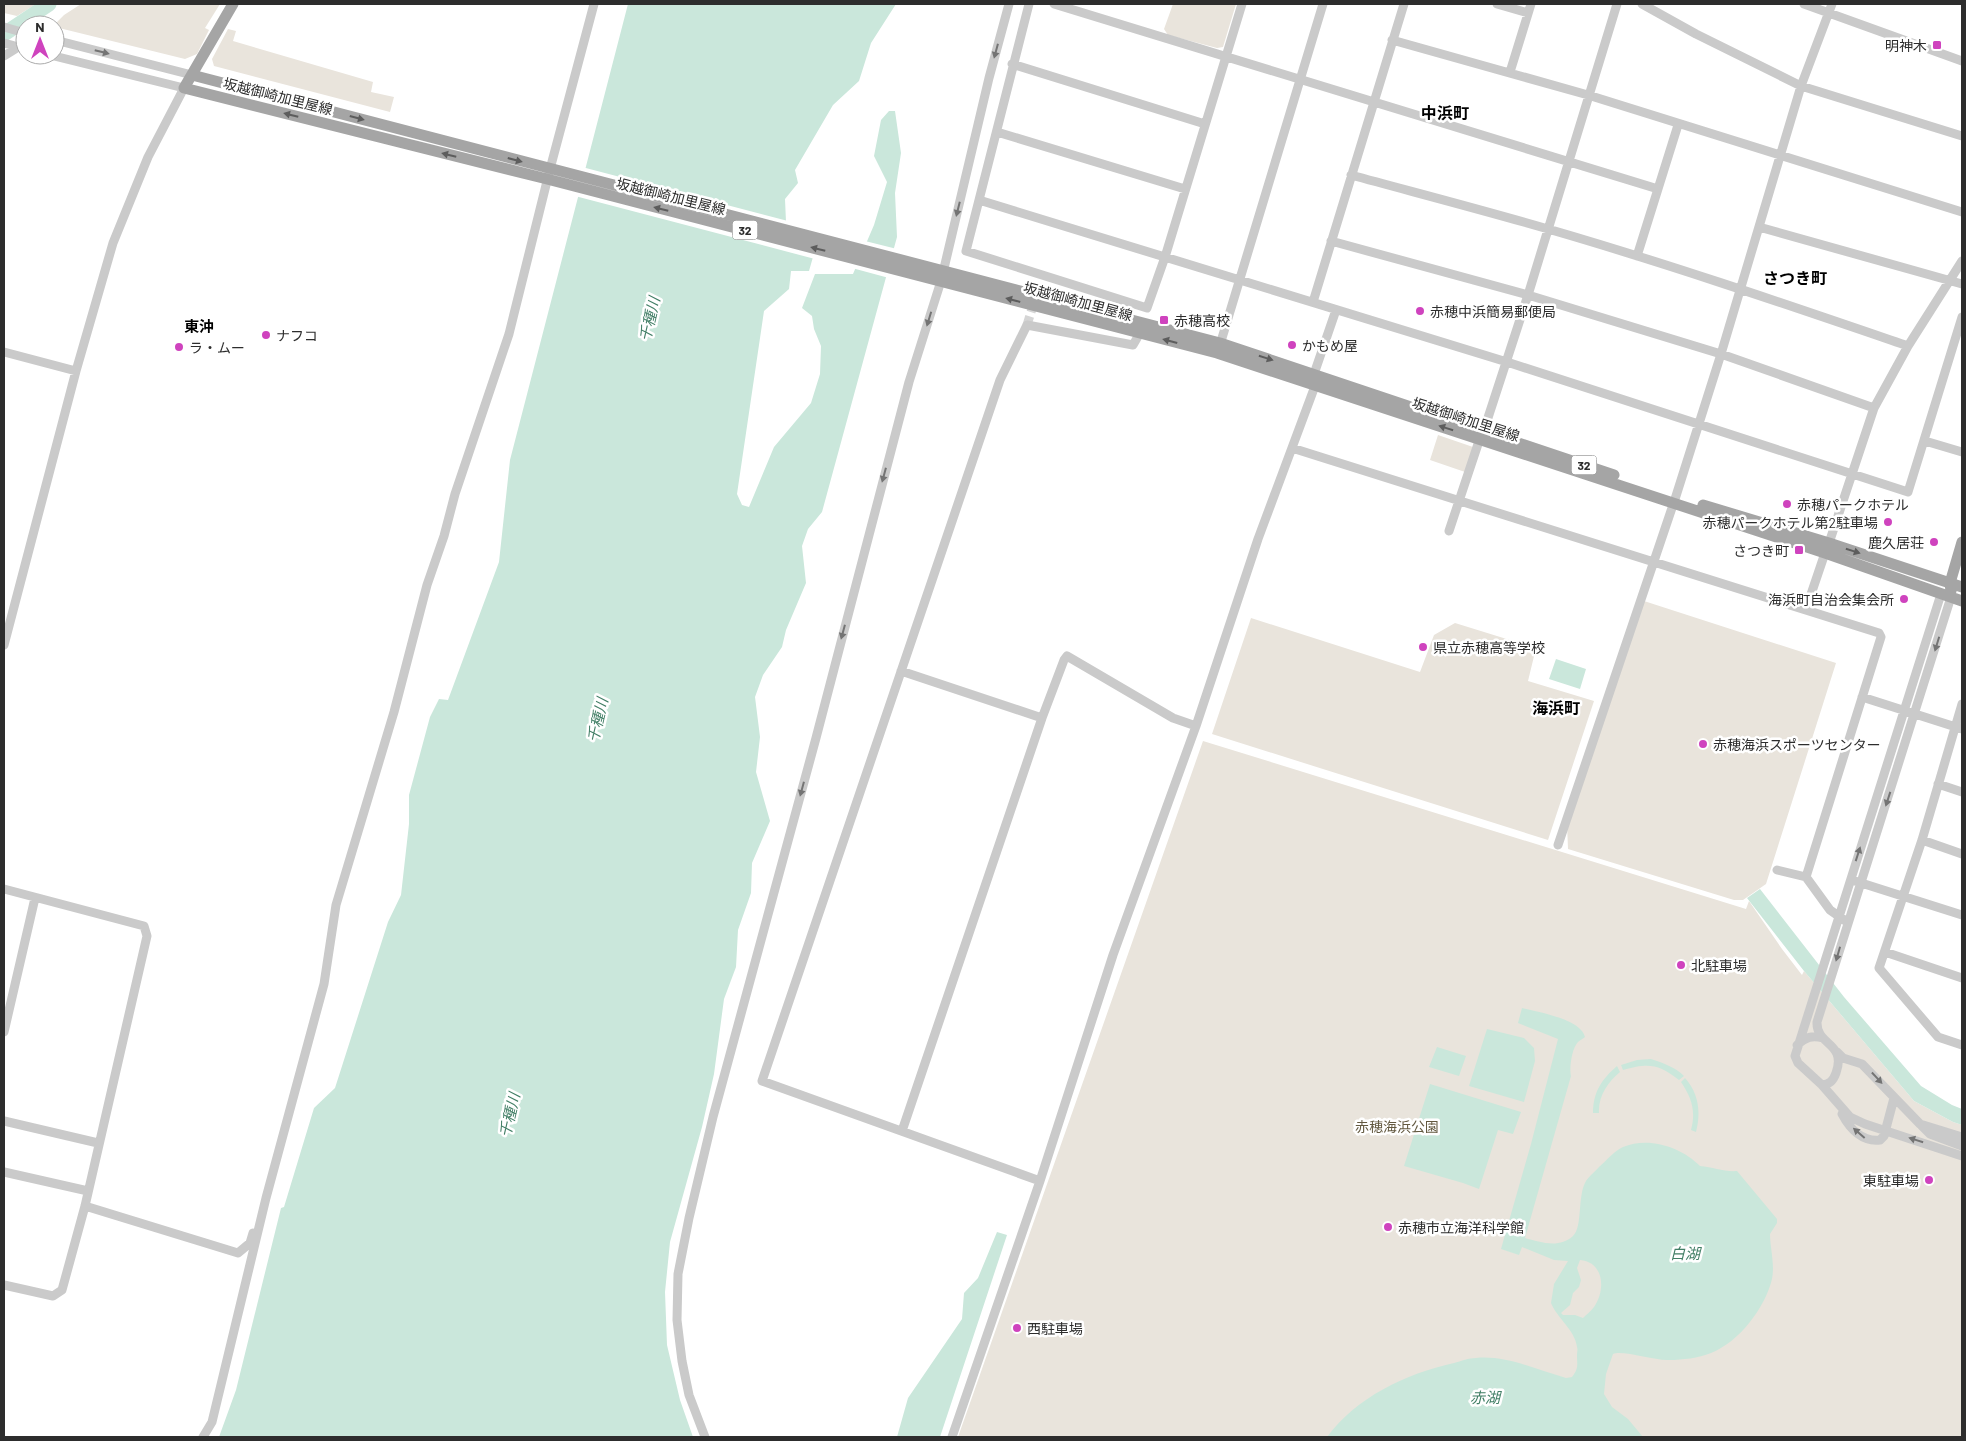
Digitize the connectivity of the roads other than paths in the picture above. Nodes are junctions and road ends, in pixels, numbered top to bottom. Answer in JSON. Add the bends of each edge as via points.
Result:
{"nodes":[{"id":1,"x":233,"y":4,"type":"edge"},
{"id":2,"x":594,"y":4,"type":"edge"},
{"id":3,"x":1009,"y":4,"type":"edge"},
{"id":4,"x":1029,"y":4,"type":"edge"},
{"id":5,"x":1054,"y":4,"type":"edge"},
{"id":6,"x":1242,"y":4,"type":"edge"},
{"id":7,"x":1323,"y":4,"type":"edge"},
{"id":8,"x":1404,"y":4,"type":"edge"},
{"id":9,"x":1497,"y":4,"type":"edge"},
{"id":10,"x":1531,"y":4,"type":"edge"},
{"id":11,"x":1617,"y":4,"type":"edge"},
{"id":12,"x":1642,"y":4,"type":"edge"},
{"id":13,"x":1804,"y":4,"type":"edge"},
{"id":14,"x":1832,"y":4,"type":"edge"},
{"id":15,"x":1528,"y":14,"type":"junction"},
{"id":16,"x":1829,"y":14,"type":"junction"},
{"id":17,"x":1392,"y":40,"type":"junction"},
{"id":18,"x":65,"y":43,"type":"edge"},
{"id":19,"x":15,"y":50,"type":"edge"},
{"id":20,"x":4,"y":56,"type":"edge"},
{"id":21,"x":1226,"y":56,"type":"junction"},
{"id":22,"x":65,"y":59,"type":"edge"},
{"id":23,"x":1962,"y":61,"type":"edge"},
{"id":24,"x":1012,"y":64,"type":"junction"},
{"id":25,"x":1510,"y":72,"type":"junction"},
{"id":26,"x":192,"y":75,"type":"junction"},
{"id":27,"x":1299,"y":80,"type":"junction"},
{"id":28,"x":1801,"y":86,"type":"junction"},
{"id":29,"x":184,"y":88,"type":"junction"},
{"id":30,"x":1588,"y":95,"type":"junction"},
{"id":31,"x":1374,"y":103,"type":"junction"},
{"id":32,"x":1205,"y":124,"type":"junction"},
{"id":33,"x":1678,"y":125,"type":"junction"},
{"id":34,"x":997,"y":132,"type":"junction"},
{"id":35,"x":1962,"y":136,"type":"edge"},
{"id":36,"x":1780,"y":155,"type":"junction"},
{"id":37,"x":1568,"y":162,"type":"junction"},
{"id":38,"x":553,"y":175,"type":"junction"},
{"id":39,"x":1351,"y":175,"type":"junction"},
{"id":40,"x":1185,"y":189,"type":"junction"},
{"id":41,"x":1658,"y":189,"type":"junction"},
{"id":42,"x":979,"y":200,"type":"junction"},
{"id":43,"x":1962,"y":212,"type":"edge"},
{"id":44,"x":1758,"y":226,"type":"junction"},
{"id":45,"x":1547,"y":229,"type":"junction"},
{"id":46,"x":1331,"y":241,"type":"junction"},
{"id":47,"x":1637,"y":256,"type":"junction"},
{"id":48,"x":1165,"y":257,"type":"junction"},
{"id":49,"x":1962,"y":261,"type":"edge"},
{"id":50,"x":938,"y":275,"type":"junction"},
{"id":51,"x":1238,"y":280,"type":"junction"},
{"id":52,"x":1952,"y":280,"type":"junction"},
{"id":53,"x":1962,"y":284,"type":"edge"},
{"id":54,"x":1740,"y":288,"type":"junction"},
{"id":55,"x":1528,"y":295,"type":"junction"},
{"id":56,"x":1313,"y":302,"type":"junction"},
{"id":57,"x":1147,"y":308,"type":"junction"},
{"id":58,"x":1336,"y":310,"type":"junction"},
{"id":59,"x":1962,"y":318,"type":"edge"},
{"id":60,"x":1141,"y":328,"type":"junction"},
{"id":61,"x":1908,"y":346,"type":"junction"},
{"id":62,"x":1218,"y":348,"type":"junction"},
{"id":63,"x":4,"y":352,"type":"edge"},
{"id":64,"x":1721,"y":354,"type":"junction"},
{"id":65,"x":1507,"y":362,"type":"junction"},
{"id":66,"x":76,"y":371,"type":"junction"},
{"id":67,"x":1314,"y":374,"type":"junction"},
{"id":68,"x":1315,"y":386,"type":"junction"},
{"id":69,"x":1874,"y":408,"type":"junction"},
{"id":70,"x":1699,"y":424,"type":"junction"},
{"id":71,"x":1482,"y":434,"type":"junction"},
{"id":72,"x":1925,"y":441,"type":"junction"},
{"id":73,"x":1292,"y":448,"type":"junction"},
{"id":74,"x":1962,"y":452,"type":"edge"},
{"id":75,"x":1851,"y":474,"type":"junction"},
{"id":76,"x":1675,"y":500,"type":"junction"},
{"id":77,"x":1459,"y":501,"type":"junction"},
{"id":78,"x":1449,"y":531,"type":"dead end"},
{"id":79,"x":1962,"y":542,"type":"edge"},
{"id":80,"x":1827,"y":548,"type":"junction"},
{"id":81,"x":1653,"y":561,"type":"junction"},
{"id":82,"x":1950,"y":583,"type":"junction"},
{"id":83,"x":1962,"y":587,"type":"edge"},
{"id":84,"x":1951,"y":597,"type":"edge"},
{"id":85,"x":1806,"y":609,"type":"junction"},
{"id":86,"x":4,"y":645,"type":"edge"},
{"id":87,"x":901,"y":671,"type":"junction"},
{"id":88,"x":1862,"y":697,"type":"junction"},
{"id":89,"x":1962,"y":704,"type":"edge"},
{"id":90,"x":1904,"y":710,"type":"junction"},
{"id":91,"x":1915,"y":714,"type":"junction"},
{"id":92,"x":1042,"y":718,"type":"junction"},
{"id":93,"x":1196,"y":726,"type":"junction"},
{"id":94,"x":1959,"y":728,"type":"edge"},
{"id":95,"x":1938,"y":784,"type":"junction"},
{"id":96,"x":1962,"y":792,"type":"edge"},
{"id":97,"x":1922,"y":840,"type":"junction"},
{"id":98,"x":1558,"y":845,"type":"dead end"},
{"id":99,"x":1962,"y":854,"type":"edge"},
{"id":100,"x":1777,"y":870,"type":"dead end"},
{"id":101,"x":1806,"y":877,"type":"junction"},
{"id":102,"x":1850,"y":879,"type":"junction"},
{"id":103,"x":1860,"y":883,"type":"junction"},
{"id":104,"x":4,"y":889,"type":"edge"},
{"id":105,"x":1902,"y":896,"type":"junction"},
{"id":106,"x":35,"y":898,"type":"junction"},
{"id":107,"x":1962,"y":915,"type":"edge"},
{"id":108,"x":1838,"y":916,"type":"junction"},
{"id":109,"x":1848,"y":922,"type":"junction"},
{"id":110,"x":1885,"y":952,"type":"junction"},
{"id":111,"x":1962,"y":978,"type":"edge"},
{"id":112,"x":1817,"y":1022,"type":"junction"},
{"id":113,"x":1804,"y":1024,"type":"junction"},
{"id":114,"x":4,"y":1026,"type":"edge"},
{"id":115,"x":1823,"y":1038,"type":"junction"},
{"id":116,"x":1962,"y":1045,"type":"edge"},
{"id":117,"x":1797,"y":1046,"type":"junction"},
{"id":118,"x":1837,"y":1052,"type":"junction"},
{"id":119,"x":1822,"y":1085,"type":"junction"},
{"id":120,"x":1894,"y":1098,"type":"junction"},
{"id":121,"x":1840,"y":1105,"type":"junction"},
{"id":122,"x":4,"y":1121,"type":"edge"},
{"id":123,"x":1920,"y":1124,"type":"junction"},
{"id":124,"x":1885,"y":1130,"type":"junction"},
{"id":125,"x":902,"y":1131,"type":"junction"},
{"id":126,"x":1962,"y":1137,"type":"edge"},
{"id":127,"x":98,"y":1143,"type":"junction"},
{"id":128,"x":1962,"y":1146,"type":"edge"},
{"id":129,"x":1962,"y":1156,"type":"edge"},
{"id":130,"x":4,"y":1172,"type":"edge"},
{"id":131,"x":1040,"y":1181,"type":"junction"},
{"id":132,"x":88,"y":1191,"type":"junction"},
{"id":133,"x":266,"y":1198,"type":"junction"},
{"id":134,"x":85,"y":1206,"type":"junction"},
{"id":135,"x":4,"y":1285,"type":"edge"},
{"id":136,"x":203,"y":1437,"type":"edge"},
{"id":137,"x":705,"y":1437,"type":"edge"},
{"id":138,"x":952,"y":1437,"type":"edge"}],
"edges":[{"from":1,"to":26,"type":"main road"},
{"from":2,"to":38,"type":"street"},
{"from":3,"to":50,"type":"street","one_way":true},
{"from":4,"to":24,"type":"street"},
{"from":5,"to":21,"type":"street"},
{"from":6,"to":21,"type":"street"},
{"from":7,"to":27,"type":"street"},
{"from":8,"to":17,"type":"street"},
{"from":9,"to":15,"type":"street"},
{"from":10,"to":15,"type":"street"},
{"from":11,"to":30,"type":"street"},
{"from":12,"to":28,"type":"street"},
{"from":13,"to":16,"type":"street"},
{"from":14,"to":16,"type":"street"},
{"from":15,"to":25,"type":"street"},
{"from":16,"to":23,"type":"street"},
{"from":16,"to":28,"type":"street"},
{"from":17,"to":25,"type":"street"},
{"from":17,"to":31,"type":"street"},
{"from":18,"to":26,"type":"street","one_way":true},
{"from":19,"to":20,"type":"street"},
{"from":21,"to":27,"type":"street"},
{"from":21,"to":32,"type":"street"},
{"from":22,"to":29,"type":"street"},
{"from":24,"to":32,"type":"street"},
{"from":24,"to":34,"type":"street"},
{"from":25,"to":30,"type":"street"},
{"from":26,"to":29,"type":"main road"},
{"from":26,"to":38,"type":"main road","name":"坂越御崎加里屋線","number":"32","one_way":true},
{"from":27,"to":31,"type":"street"},
{"from":27,"to":51,"type":"street"},
{"from":28,"to":35,"type":"street"},
{"from":28,"to":36,"type":"street"},
{"from":38,"to":29,"type":"main road","name":"坂越御崎加里屋線","number":"32","one_way":true},
{"from":29,"to":66,"type":"street","via":[[148,157],[120,221]]},
{"from":30,"to":33,"type":"street"},
{"from":30,"to":37,"type":"street"},
{"from":31,"to":37,"type":"street"},
{"from":31,"to":39,"type":"street"},
{"from":32,"to":40,"type":"street"},
{"from":33,"to":36,"type":"street"},
{"from":33,"to":41,"type":"street"},
{"from":34,"to":40,"type":"street"},
{"from":34,"to":42,"type":"street"},
{"from":36,"to":43,"type":"street"},
{"from":36,"to":44,"type":"street"},
{"from":37,"to":41,"type":"street"},
{"from":37,"to":45,"type":"street"},
{"from":38,"to":50,"type":"main road","name":"坂越御崎加里屋線","number":"32"},
{"from":38,"to":133,"type":"street","via":[[509,334],[427,585],[394,712],[336,905],[324,984]]},
{"from":39,"to":45,"type":"street"},
{"from":39,"to":46,"type":"street"},
{"from":40,"to":48,"type":"street"},
{"from":41,"to":47,"type":"street"},
{"from":42,"to":48,"type":"street"},
{"from":42,"to":57,"type":"street","via":[[966,251],[1041,279]]},
{"from":44,"to":52,"type":"street"},
{"from":44,"to":54,"type":"street"},
{"from":45,"to":47,"type":"street"},
{"from":45,"to":55,"type":"street"},
{"from":46,"to":55,"type":"street"},
{"from":46,"to":56,"type":"street"},
{"from":47,"to":54,"type":"street"},
{"from":48,"to":51,"type":"street"},
{"from":48,"to":57,"type":"street"},
{"from":49,"to":52,"type":"street"},
{"from":50,"to":60,"type":"main road","name":"坂越御崎加里屋線","number":"32"},
{"from":50,"to":137,"type":"street","one_way":true,"via":[[713,1117],[678,1274],[677,1320],[682,1361],[689,1395]]},
{"from":51,"to":56,"type":"street"},
{"from":51,"to":62,"type":"street"},
{"from":52,"to":53,"type":"street"},
{"from":52,"to":61,"type":"street"},
{"from":54,"to":61,"type":"street"},
{"from":54,"to":64,"type":"street"},
{"from":55,"to":64,"type":"street"},
{"from":55,"to":65,"type":"street"},
{"from":56,"to":58,"type":"street"},
{"from":57,"to":60,"type":"street"},
{"from":58,"to":65,"type":"street"},
{"from":58,"to":67,"type":"street"},
{"from":59,"to":72,"type":"street"},
{"from":60,"to":62,"type":"main road","name":"坂越御崎加里屋線","number":"32"},
{"from":60,"to":87,"type":"street","via":[[1133,345],[1027,325],[1000,380]]},
{"from":61,"to":69,"type":"street"},
{"from":62,"to":67,"type":"main road","name":"坂越御崎加里屋線","number":"32","one_way":true},
{"from":62,"to":68,"type":"main road","name":"坂越御崎加里屋線","number":"32"},
{"from":63,"to":66,"type":"street"},
{"from":64,"to":69,"type":"street"},
{"from":64,"to":70,"type":"street"},
{"from":65,"to":70,"type":"street"},
{"from":65,"to":71,"type":"street"},
{"from":66,"to":86,"type":"street"},
{"from":67,"to":68,"type":"street"},
{"from":67,"to":71,"type":"main road","name":"坂越御崎加里屋線","number":"32"},
{"from":71,"to":68,"type":"main road","name":"坂越御崎加里屋線","number":"32","one_way":true},
{"from":68,"to":73,"type":"street"},
{"from":69,"to":75,"type":"street"},
{"from":70,"to":75,"type":"street"},
{"from":70,"to":76,"type":"street"},
{"from":71,"to":76,"type":"main road","name":"坂越御崎加里屋線","number":"32"},
{"from":71,"to":77,"type":"street"},
{"from":72,"to":74,"type":"street"},
{"from":72,"to":75,"type":"street","via":[[1908,492]]},
{"from":73,"to":77,"type":"street"},
{"from":73,"to":93,"type":"street"},
{"from":75,"to":80,"type":"street"},
{"from":76,"to":80,"type":"main road","name":"坂越御崎加里屋線","number":"32"},
{"from":76,"to":81,"type":"street"},
{"from":77,"to":78,"type":"street"},
{"from":77,"to":81,"type":"street"},
{"from":79,"to":82,"type":"main road"},
{"from":80,"to":82,"type":"main road","name":"坂越御崎加里屋線","number":"32","one_way":true},
{"from":80,"to":84,"type":"main road","name":"坂越御崎加里屋線","number":"32"},
{"from":80,"to":85,"type":"street"},
{"from":81,"to":85,"type":"street"},
{"from":81,"to":98,"type":"street"},
{"from":82,"to":83,"type":"main road","name":"坂越御崎加里屋線","number":"32"},
{"from":82,"to":84,"type":"main road"},
{"from":84,"to":90,"type":"street"},
{"from":84,"to":91,"type":"street","one_way":true},
{"from":85,"to":88,"type":"street","via":[[1881,636]]},
{"from":87,"to":92,"type":"street"},
{"from":87,"to":125,"type":"street","via":[[762,1081]]},
{"from":88,"to":90,"type":"street"},
{"from":88,"to":101,"type":"street"},
{"from":89,"to":94,"type":"street"},
{"from":90,"to":91,"type":"street"},
{"from":102,"to":90,"type":"street","one_way":true},
{"from":91,"to":94,"type":"street"},
{"from":91,"to":103,"type":"street","one_way":true},
{"from":92,"to":93,"type":"street","via":[[1067,656],[1173,718]]},
{"from":92,"to":125,"type":"street"},
{"from":93,"to":131,"type":"street","via":[[1113,955]]},
{"from":94,"to":95,"type":"street"},
{"from":95,"to":96,"type":"street"},
{"from":95,"to":97,"type":"street"},
{"from":97,"to":99,"type":"street"},
{"from":97,"to":105,"type":"street"},
{"from":100,"to":101,"type":"street"},
{"from":101,"to":108,"type":"street"},
{"from":102,"to":103,"type":"street"},
{"from":102,"to":108,"type":"street"},
{"from":103,"to":105,"type":"street"},
{"from":103,"to":109,"type":"street"},
{"from":104,"to":106,"type":"street"},
{"from":105,"to":107,"type":"street"},
{"from":105,"to":110,"type":"street"},
{"from":106,"to":114,"type":"street"},
{"from":106,"to":127,"type":"street","via":[[144,926],[147,936]]},
{"from":108,"to":109,"type":"street"},
{"from":108,"to":113,"type":"street"},
{"from":109,"to":112,"type":"street","one_way":true},
{"from":110,"to":111,"type":"street"},
{"from":110,"to":116,"type":"street","via":[[1879,968],[1938,1037]]},
{"from":112,"to":113,"type":"street"},
{"from":112,"to":115,"type":"street"},
{"from":113,"to":117,"type":"street"},
{"from":115,"to":117,"type":"street","via":[[1808,1037]]},
{"from":115,"to":118,"type":"street"},
{"from":117,"to":119,"type":"street","via":[[1796,1059]]},
{"from":118,"to":119,"type":"street","via":[[1834,1079]]},
{"from":118,"to":120,"type":"street","one_way":true,"via":[[1843,1058],[1862,1064]]},
{"from":119,"to":121,"type":"street"},
{"from":120,"to":123,"type":"street"},
{"from":120,"to":124,"type":"street"},
{"from":121,"to":124,"type":"street","via":[[1850,1117]]},
{"from":124,"to":121,"type":"street","one_way":true,"via":[[1880,1140],[1870,1141],[1861,1137],[1842,1116]]},
{"from":122,"to":127,"type":"street"},
{"from":123,"to":126,"type":"street"},
{"from":123,"to":128,"type":"street","via":[[1930,1134]]},
{"from":129,"to":124,"type":"street","one_way":true},
{"from":125,"to":131,"type":"street"},
{"from":127,"to":132,"type":"street"},
{"from":130,"to":132,"type":"street"},
{"from":131,"to":138,"type":"street"},
{"from":132,"to":134,"type":"street"},
{"from":133,"to":134,"type":"street","via":[[250,1243],[238,1253]]},
{"from":133,"to":136,"type":"street","via":[[212,1422]]},
{"from":134,"to":135,"type":"street","via":[[62,1290],[53,1296]]}]}
